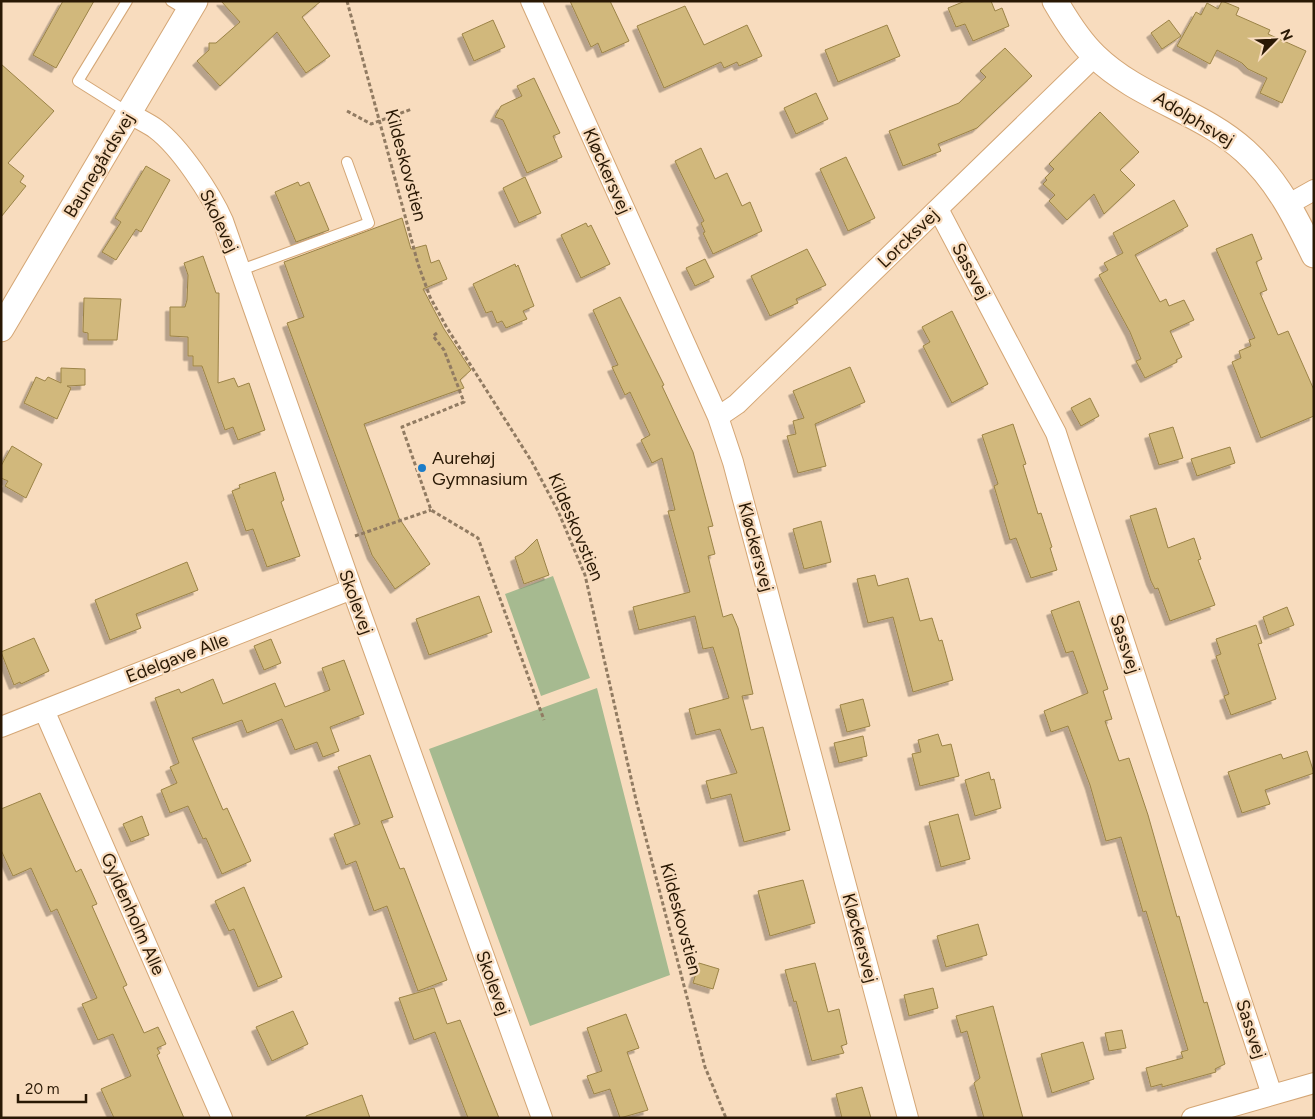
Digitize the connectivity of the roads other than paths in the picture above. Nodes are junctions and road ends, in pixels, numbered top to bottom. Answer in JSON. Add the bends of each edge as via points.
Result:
{"nodes":[{"id":1,"x":127,"y":1,"type":"edge"},
{"id":2,"x":531,"y":1,"type":"edge"},
{"id":3,"x":1055,"y":1,"type":"edge"},
{"id":4,"x":185,"y":5,"type":"edge"},
{"id":5,"x":1095,"y":56,"type":"junction"},
{"id":6,"x":130,"y":113,"type":"junction"},
{"id":7,"x":347,"y":162,"type":"dead end"},
{"id":8,"x":1314,"y":190,"type":"edge"},
{"id":9,"x":1289,"y":204,"type":"junction"},
{"id":10,"x":938,"y":209,"type":"junction"},
{"id":11,"x":1314,"y":255,"type":"edge"},
{"id":12,"x":241,"y":270,"type":"junction"},
{"id":13,"x":3,"y":322,"type":"edge"},
{"id":14,"x":718,"y":417,"type":"junction"},
{"id":15,"x":352,"y":589,"type":"junction"},
{"id":16,"x":44,"y":710,"type":"junction"},
{"id":17,"x":1,"y":726,"type":"edge"},
{"id":18,"x":1314,"y":1083,"type":"edge"},
{"id":19,"x":1272,"y":1095,"type":"junction"},
{"id":20,"x":222,"y":1118,"type":"edge"},
{"id":21,"x":542,"y":1118,"type":"edge"},
{"id":22,"x":908,"y":1118,"type":"edge"},
{"id":23,"x":1192,"y":1118,"type":"edge"}],
"edges":[{"from":1,"to":6,"type":"lane","via":[[78,82]]},
{"from":2,"to":14,"type":"street","name":"Kløckersvej"},
{"from":3,"to":5,"type":"street","name":"Adolphsvej","via":[[1070,26]]},
{"from":4,"to":6,"type":"street","name":"Baunegårdsvej"},
{"from":5,"to":9,"type":"street","name":"Adolphsvej","via":[[1129,82],[1215,129],[1245,150],[1267,173]]},
{"from":5,"to":10,"type":"street","name":"Lorcksvej"},
{"from":6,"to":12,"type":"street","name":"Skolevej","via":[[158,130],[203,184],[223,221]]},
{"from":6,"to":13,"type":"street","name":"Baunegårdsvej"},
{"from":7,"to":12,"type":"lane","via":[[369,223]]},
{"from":8,"to":9,"type":"street"},
{"from":9,"to":11,"type":"street","name":"Adolphsvej"},
{"from":10,"to":14,"type":"street","name":"Lorcksvej","via":[[737,404]]},
{"from":10,"to":19,"type":"street","name":"Sassvej","via":[[1056,433]]},
{"from":12,"to":15,"type":"street","name":"Skolevej"},
{"from":14,"to":22,"type":"street","name":"Kløckersvej","via":[[733,462]]},
{"from":15,"to":16,"type":"street","name":"Edelgave Alle"},
{"from":15,"to":21,"type":"street","name":"Skolevej"},
{"from":16,"to":17,"type":"street","name":"Edelgave Alle"},
{"from":16,"to":20,"type":"street","name":"Gyldenholm Alle"},
{"from":18,"to":19,"type":"street"},
{"from":19,"to":23,"type":"street"}]}
